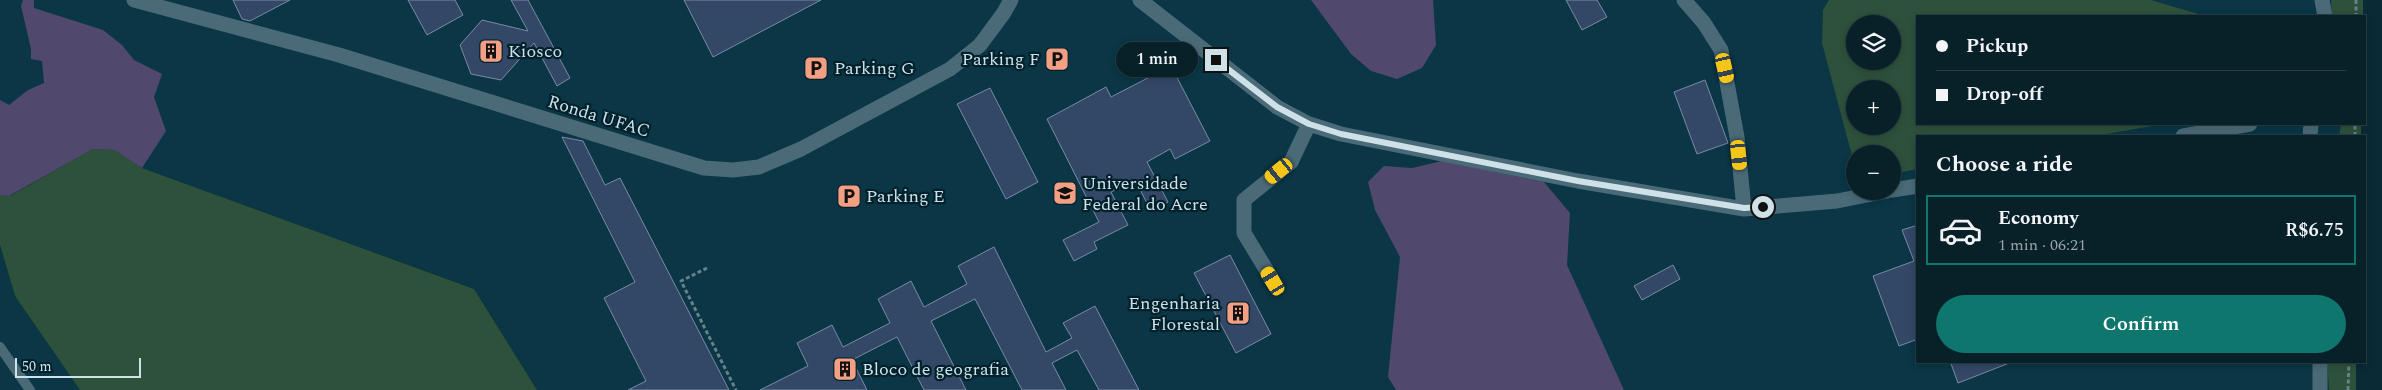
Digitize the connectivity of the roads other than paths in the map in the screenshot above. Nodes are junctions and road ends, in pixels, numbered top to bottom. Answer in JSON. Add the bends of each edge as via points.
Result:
{"nodes":[{"id":1,"x":134,"y":0,"type":"edge"},
{"id":2,"x":1011,"y":0,"type":"edge"},
{"id":3,"x":1140,"y":0,"type":"edge"},
{"id":4,"x":1684,"y":0,"type":"edge"},
{"id":5,"x":2322,"y":0,"type":"edge"},
{"id":6,"x":2325,"y":15,"type":"edge"},
{"id":7,"x":1309,"y":124,"type":"junction"},
{"id":8,"x":2244,"y":125,"type":"edge"},
{"id":9,"x":2189,"y":135,"type":"edge"},
{"id":10,"x":1916,"y":186,"type":"edge"},
{"id":11,"x":1901,"y":189,"type":"edge"},
{"id":12,"x":1846,"y":198,"type":"edge"},
{"id":13,"x":1744,"y":208,"type":"junction"},
{"id":14,"x":1273,"y":281,"type":"dead end"},
{"id":15,"x":0,"y":347,"type":"edge"},
{"id":16,"x":2320,"y":363,"type":"edge"},
{"id":17,"x":30,"y":390,"type":"edge"},
{"id":18,"x":2320,"y":390,"type":"edge"}],
"edges":[{"from":1,"to":2,"type":"street","name":"Ronda UFAC","via":[[339,55],[704,168],[733,170],[759,168],[801,149],[950,69],[980,45]]},
{"from":3,"to":7,"type":"street","via":[[1277,107]]},
{"from":4,"to":13,"type":"street","via":[[1721,50],[1737,137]]},
{"from":5,"to":6,"type":"street"},
{"from":7,"to":13,"type":"street","via":[[1341,134],[1578,181]]},
{"from":7,"to":14,"type":"street","via":[[1291,162],[1244,200],[1244,233]]},
{"from":8,"to":9,"type":"street"},
{"from":10,"to":11,"type":"street"},
{"from":12,"to":13,"type":"street"},
{"from":15,"to":17,"type":"lane"},
{"from":16,"to":18,"type":"street"}]}
